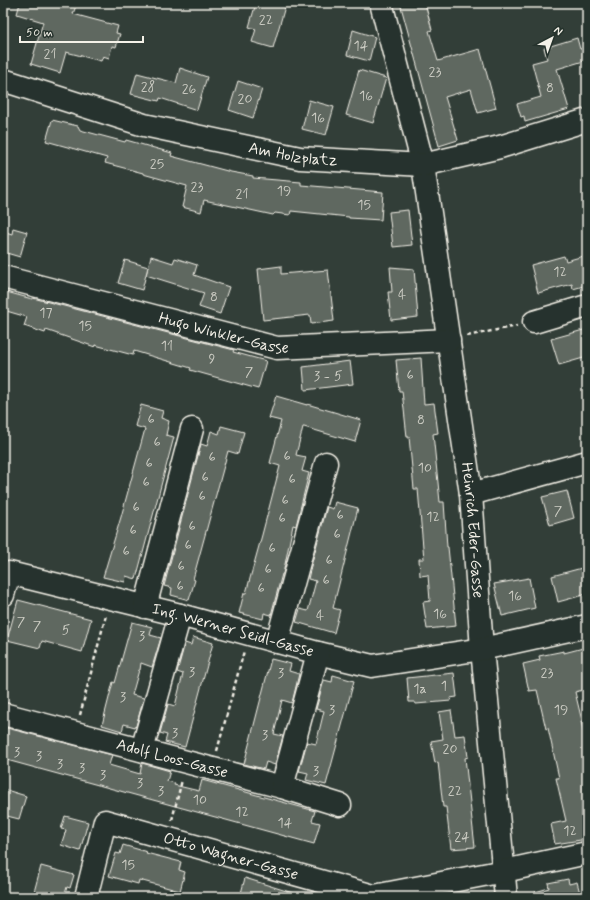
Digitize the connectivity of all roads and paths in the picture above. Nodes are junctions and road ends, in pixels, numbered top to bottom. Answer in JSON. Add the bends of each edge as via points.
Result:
{"nodes":[{"id":1,"x":381,"y":3,"type":"edge"},
{"id":2,"x":3,"y":80,"type":"edge"},
{"id":3,"x":587,"y":120,"type":"edge"},
{"id":4,"x":423,"y":165,"type":"junction"},
{"id":5,"x":3,"y":278,"type":"edge"},
{"id":6,"x":587,"y":306,"type":"edge"},
{"id":7,"x":534,"y":322,"type":"joint"},
{"id":8,"x":449,"y":340,"type":"junction"},
{"id":9,"x":192,"y":429,"type":"dead end"},
{"id":10,"x":587,"y":462,"type":"edge"},
{"id":11,"x":326,"y":463,"type":"dead end"},
{"id":12,"x":471,"y":494,"type":"junction"},
{"id":13,"x":3,"y":595,"type":"edge"},
{"id":14,"x":110,"y":598,"type":"junction"},
{"id":15,"x":145,"y":607,"type":"junction"},
{"id":16,"x":180,"y":615,"type":"junction"},
{"id":17,"x":587,"y":626,"type":"edge"},
{"id":18,"x":248,"y":634,"type":"junction"},
{"id":19,"x":277,"y":642,"type":"junction"},
{"id":20,"x":482,"y":649,"type":"junction"},
{"id":21,"x":318,"y":653,"type":"junction"},
{"id":22,"x":3,"y":714,"type":"edge"},
{"id":23,"x":75,"y":733,"type":"junction"},
{"id":24,"x":142,"y":750,"type":"junction"},
{"id":25,"x":187,"y":762,"type":"junction"},
{"id":26,"x":212,"y":769,"type":"junction"},
{"id":27,"x":282,"y":787,"type":"junction"},
{"id":28,"x":340,"y":805,"type":"dead end"},
{"id":29,"x":167,"y":838,"type":"junction"},
{"id":30,"x":587,"y":853,"type":"edge"},
{"id":31,"x":504,"y":871,"type":"junction"},
{"id":32,"x":86,"y":897,"type":"edge"},
{"id":33,"x":506,"y":897,"type":"edge"}],
"edges":[{"from":1,"to":4,"type":"street","name":"Heinrich Eder-Gasse"},
{"from":2,"to":4,"type":"street","name":"Am Holzplatz","via":[[144,125],[300,158]]},
{"from":3,"to":4,"type":"street","name":"Am Holzplatz","via":[[500,147]]},
{"from":4,"to":8,"type":"street","name":"Heinrich Eder-Gasse"},
{"from":5,"to":8,"type":"street","name":"Hugo Winkler-Gasse","via":[[277,348]]},
{"from":6,"to":7,"type":"street"},
{"from":7,"to":8,"type":"path"},
{"from":8,"to":12,"type":"street","name":"Heinrich Eder-Gasse"},
{"from":9,"to":15,"type":"street"},
{"from":10,"to":12,"type":"street"},
{"from":11,"to":19,"type":"street"},
{"from":12,"to":20,"type":"street","name":"Heinrich Eder-Gasse"},
{"from":13,"to":14,"type":"street","name":"Ing. Werner Seidl-Gasse","via":[[9,573]]},
{"from":14,"to":15,"type":"street","name":"Ing. Werner Seidl-Gasse"},
{"from":14,"to":23,"type":"path"},
{"from":15,"to":16,"type":"street","name":"Ing. Werner Seidl-Gasse"},
{"from":16,"to":18,"type":"street","name":"Ing. Werner Seidl-Gasse"},
{"from":16,"to":24,"type":"street"},
{"from":17,"to":20,"type":"street","name":"Ing. Werner Seidl-Gasse"},
{"from":18,"to":19,"type":"street","name":"Ing. Werner Seidl-Gasse"},
{"from":18,"to":26,"type":"path"},
{"from":19,"to":21,"type":"street","name":"Ing. Werner Seidl-Gasse"},
{"from":20,"to":21,"type":"street","name":"Ing. Werner Seidl-Gasse","via":[[372,666]]},
{"from":20,"to":31,"type":"street","name":"Heinrich Eder-Gasse"},
{"from":21,"to":27,"type":"street"},
{"from":22,"to":23,"type":"street","name":"Adolf Loos-Gasse"},
{"from":23,"to":24,"type":"street","name":"Adolf Loos-Gasse"},
{"from":24,"to":25,"type":"street","name":"Adolf Loos-Gasse"},
{"from":25,"to":26,"type":"street","name":"Adolf Loos-Gasse"},
{"from":25,"to":29,"type":"path"},
{"from":26,"to":27,"type":"street","name":"Adolf Loos-Gasse"},
{"from":27,"to":28,"type":"street","name":"Adolf Loos-Gasse"},
{"from":29,"to":31,"type":"street","name":"Otto Wagner-Gasse","via":[[374,896]]},
{"from":29,"to":32,"type":"street","name":"Otto Wagner-Gasse","via":[[105,821]]},
{"from":30,"to":31,"type":"street","name":"Otto Wagner-Gasse"},
{"from":31,"to":33,"type":"street","name":"Heinrich Eder-Gasse"}]}
